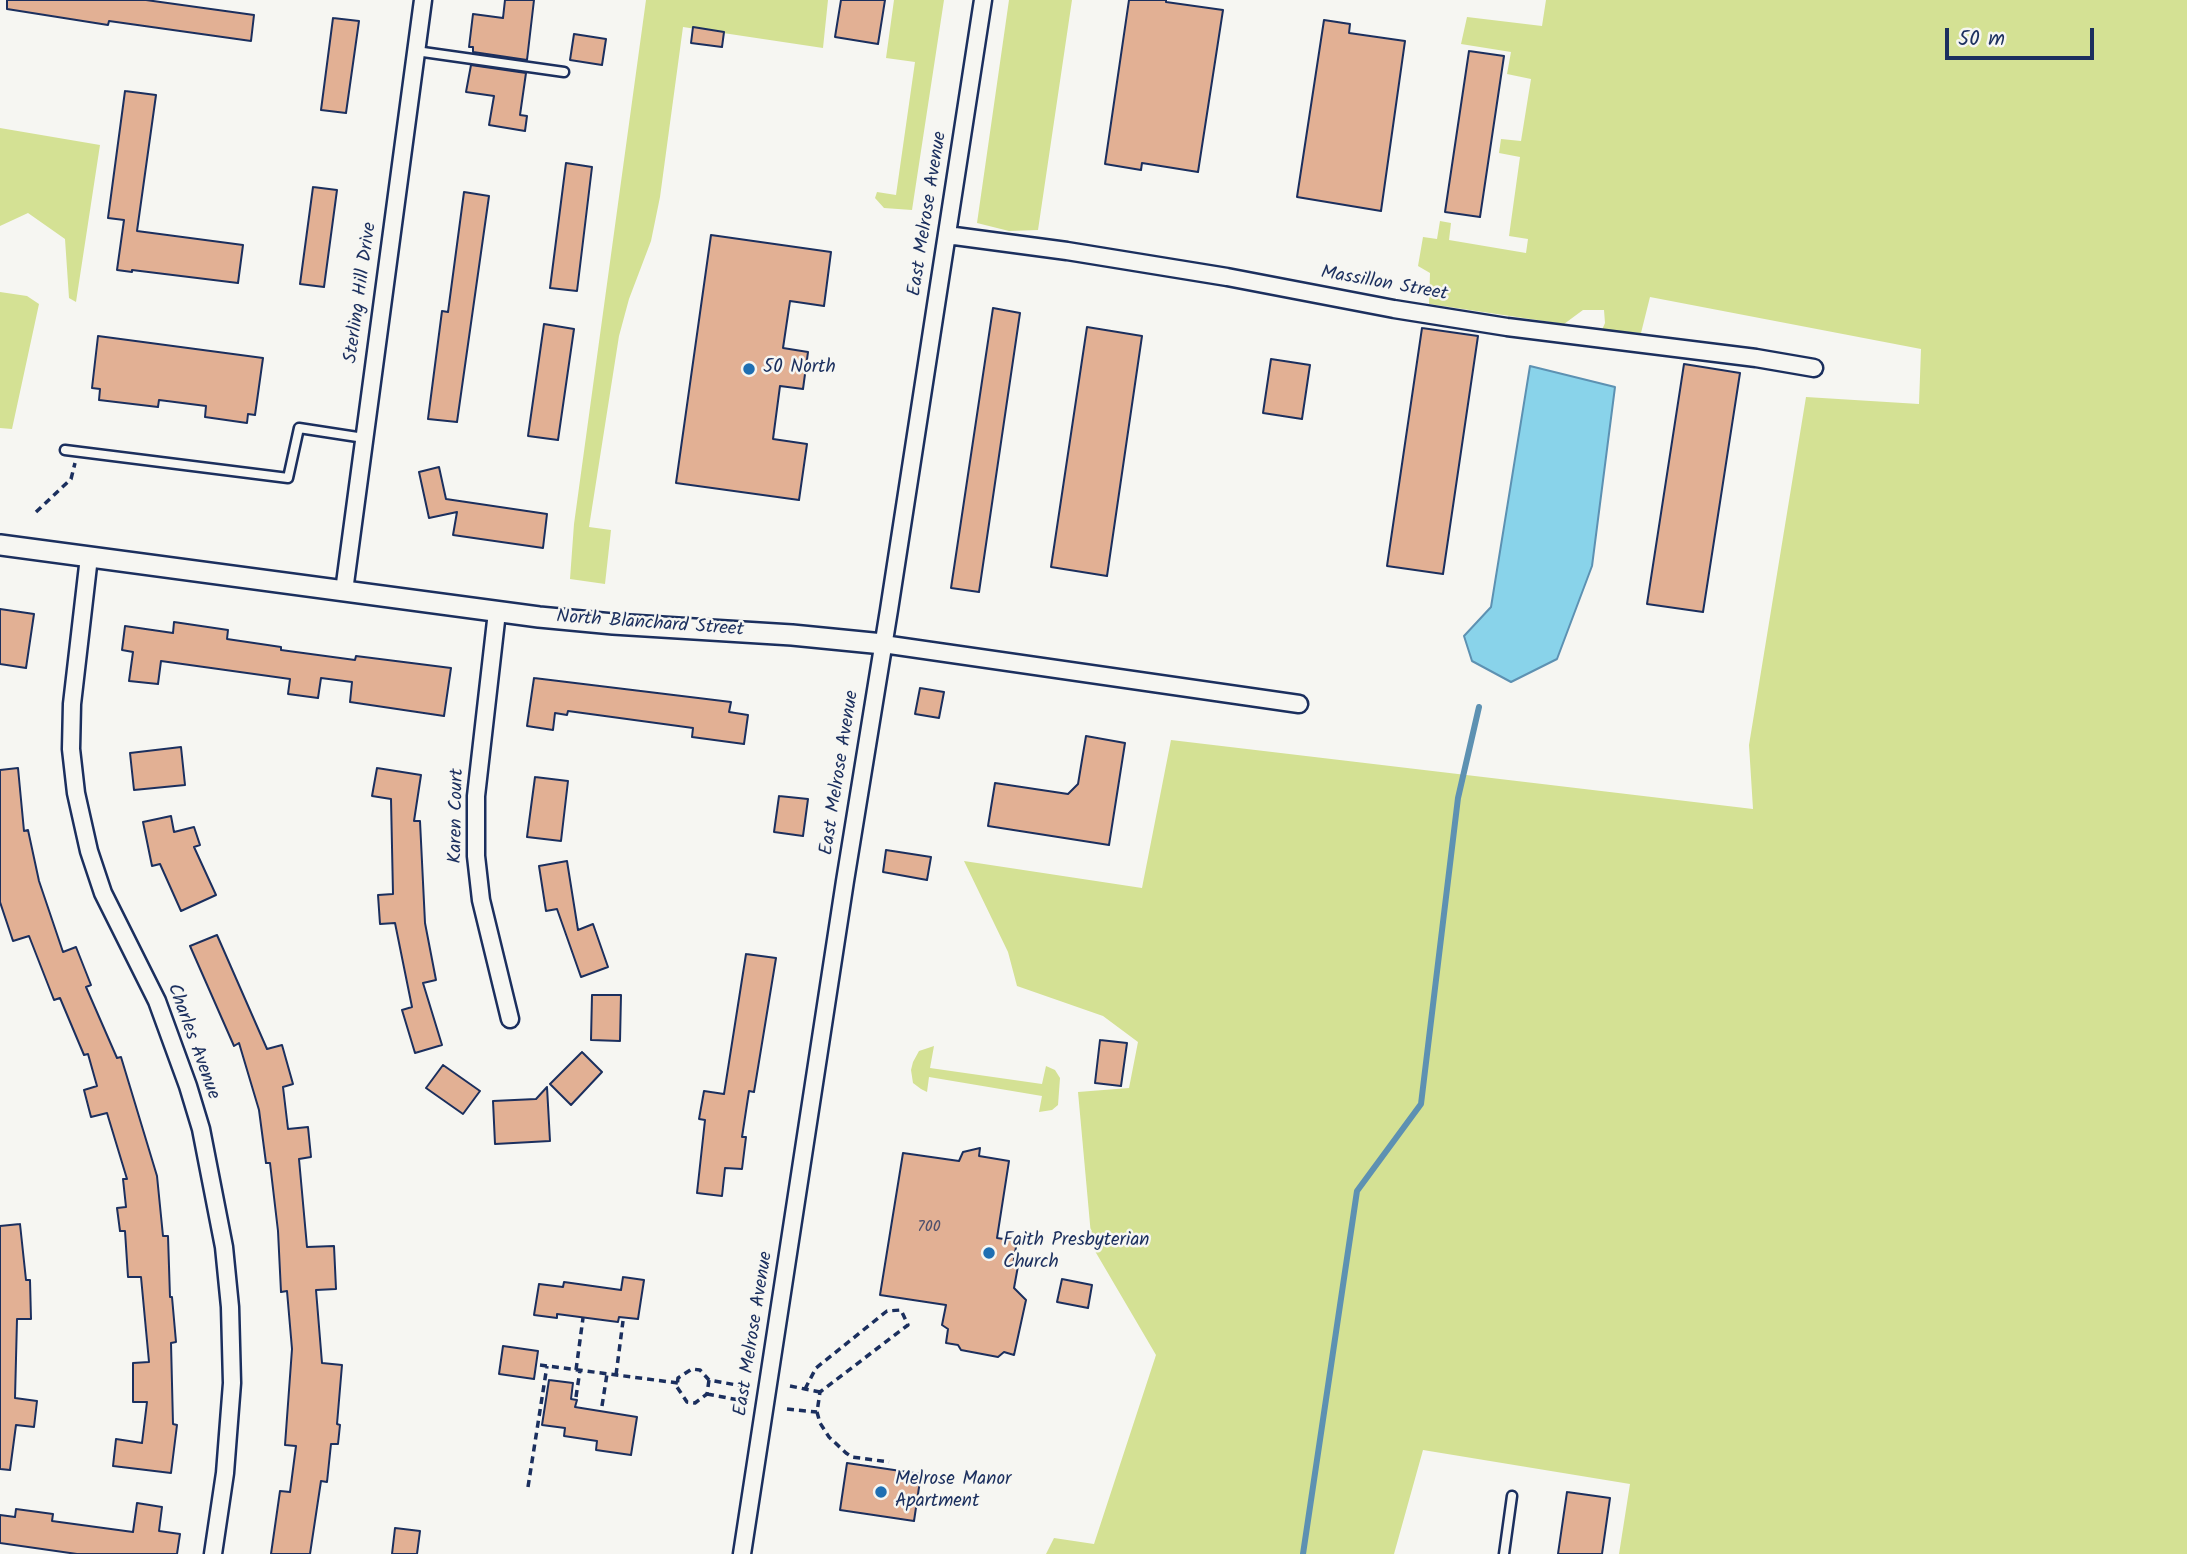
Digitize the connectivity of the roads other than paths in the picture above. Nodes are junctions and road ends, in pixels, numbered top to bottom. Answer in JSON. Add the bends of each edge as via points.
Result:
{"nodes":[{"id":1,"x":423,"y":0,"type":"edge"},
{"id":2,"x":984,"y":0,"type":"edge"},
{"id":3,"x":416,"y":51,"type":"junction"},
{"id":4,"x":564,"y":72,"type":"dead end"},
{"id":5,"x":947,"y":235,"type":"junction"},
{"id":6,"x":1814,"y":368,"type":"dead end"},
{"id":7,"x":364,"y":438,"type":"junction"},
{"id":8,"x":65,"y":450,"type":"dead end"},
{"id":9,"x":0,"y":545,"type":"edge"},
{"id":10,"x":89,"y":557,"type":"junction"},
{"id":11,"x":344,"y":591,"type":"junction"},
{"id":12,"x":497,"y":612,"type":"junction"},
{"id":13,"x":883,"y":644,"type":"junction"},
{"id":14,"x":1299,"y":704,"type":"dead end"},
{"id":15,"x":510,"y":1019,"type":"dead end"},
{"id":16,"x":1513,"y":1496,"type":"dead end"},
{"id":17,"x":214,"y":1554,"type":"edge"},
{"id":18,"x":742,"y":1554,"type":"edge"},
{"id":19,"x":1504,"y":1554,"type":"edge"}],
"edges":[{"from":1,"to":3,"type":"street","name":"Sterling Hill Drive"},
{"from":2,"to":5,"type":"street","name":"East Melrose Avenue"},
{"from":3,"to":4,"type":"lane"},
{"from":3,"to":7,"type":"street","name":"Sterling Hill Drive"},
{"from":5,"to":6,"type":"street","name":"Massillon Street","via":[[1214,275],[1507,327]]},
{"from":5,"to":13,"type":"street","name":"East Melrose Avenue"},
{"from":7,"to":8,"type":"lane","via":[[299,428],[288,478]]},
{"from":7,"to":11,"type":"street","name":"Sterling Hill Drive"},
{"from":9,"to":10,"type":"street","name":"North Blanchard Street"},
{"from":10,"to":11,"type":"street","name":"North Blanchard Street"},
{"from":10,"to":17,"type":"street","name":"Charles Avenue","via":[[72,704],[76,793],[103,893],[157,1001],[188,1086],[224,1247],[232,1383]]},
{"from":11,"to":12,"type":"street","name":"North Blanchard Street"},
{"from":12,"to":13,"type":"street","name":"North Blanchard Street"},
{"from":12,"to":15,"type":"street","name":"Karen Court","via":[[476,796],[476,856],[481,900]]},
{"from":13,"to":14,"type":"street","name":"North Blanchard Street"},
{"from":13,"to":18,"type":"street","name":"East Melrose Avenue"},
{"from":16,"to":19,"type":"lane"}]}
